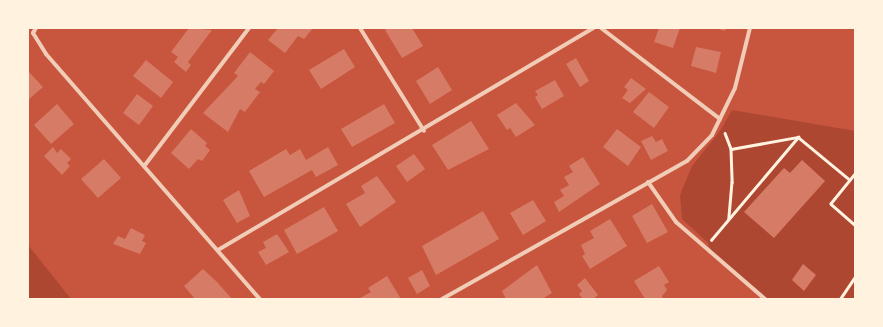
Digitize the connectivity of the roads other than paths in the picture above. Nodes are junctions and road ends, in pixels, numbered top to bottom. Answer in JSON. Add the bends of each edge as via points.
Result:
{"nodes":[{"id":1,"x":36,"y":28,"type":"edge"},
{"id":2,"x":249,"y":28,"type":"edge"},
{"id":3,"x":360,"y":28,"type":"edge"},
{"id":4,"x":594,"y":28,"type":"edge"},
{"id":5,"x":601,"y":28,"type":"edge"},
{"id":6,"x":750,"y":28,"type":"edge"},
{"id":7,"x":720,"y":119,"type":"junction"},
{"id":8,"x":424,"y":131,"type":"junction"},
{"id":9,"x":145,"y":165,"type":"junction"},
{"id":10,"x":648,"y":182,"type":"junction"},
{"id":11,"x":218,"y":250,"type":"junction"},
{"id":12,"x":260,"y":299,"type":"edge"},
{"id":13,"x":442,"y":299,"type":"edge"},
{"id":14,"x":765,"y":299,"type":"edge"}],
"edges":[{"from":1,"to":9,"type":"street","via":[[33,33],[46,54]]},
{"from":2,"to":9,"type":"street"},
{"from":3,"to":8,"type":"street"},
{"from":4,"to":8,"type":"street"},
{"from":5,"to":7,"type":"street"},
{"from":6,"to":7,"type":"street","via":[[735,88]]},
{"from":7,"to":10,"type":"street","via":[[712,135],[687,161]]},
{"from":8,"to":11,"type":"street"},
{"from":9,"to":11,"type":"street"},
{"from":10,"to":13,"type":"street"},
{"from":10,"to":14,"type":"street","via":[[668,213]]},
{"from":11,"to":12,"type":"street"}]}
